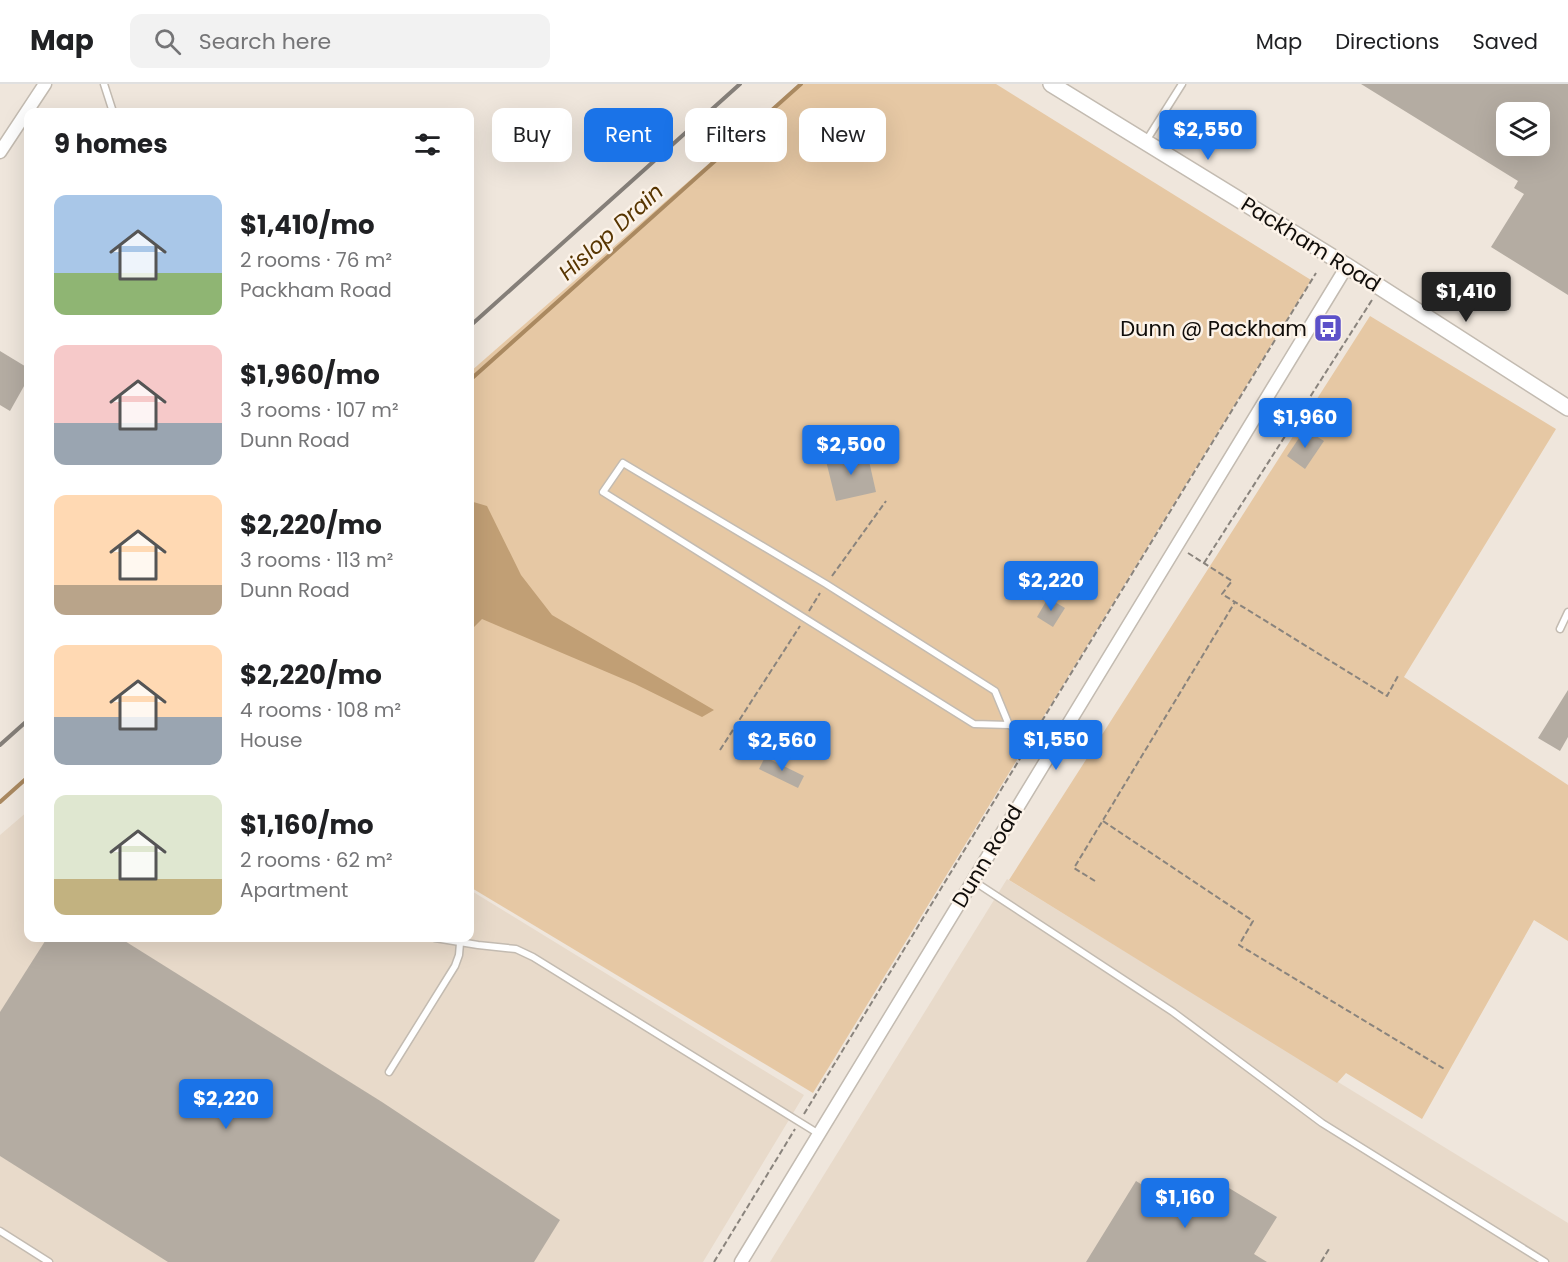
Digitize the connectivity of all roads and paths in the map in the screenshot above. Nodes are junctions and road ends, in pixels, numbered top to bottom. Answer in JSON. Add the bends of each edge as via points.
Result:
{"nodes":[{"id":1,"x":45,"y":84,"type":"edge"},
{"id":2,"x":104,"y":84,"type":"edge"},
{"id":3,"x":1051,"y":84,"type":"edge"},
{"id":4,"x":1182,"y":84,"type":"edge"},
{"id":5,"x":29,"y":108,"type":"edge"},
{"id":6,"x":112,"y":108,"type":"edge"},
{"id":7,"x":24,"y":116,"type":"edge"},
{"id":8,"x":1146,"y":142,"type":"junction"},
{"id":9,"x":0,"y":152,"type":"edge"},
{"id":10,"x":1347,"y":266,"type":"junction"},
{"id":11,"x":1317,"y":273,"type":"dead end"},
{"id":12,"x":1380,"y":287,"type":"junction"},
{"id":13,"x":1568,"y":408,"type":"edge"},
{"id":14,"x":1176,"y":545,"type":"junction"},
{"id":15,"x":1204,"y":563,"type":"junction"},
{"id":16,"x":1235,"y":602,"type":"junction"},
{"id":17,"x":1568,"y":612,"type":"edge"},
{"id":18,"x":1560,"y":629,"type":"dead end"},
{"id":19,"x":1398,"y":676,"type":"dead end"},
{"id":20,"x":1008,"y":725,"type":"junction"},
{"id":21,"x":1032,"y":738,"type":"junction"},
{"id":22,"x":1051,"y":749,"type":"junction"},
{"id":23,"x":1103,"y":820,"type":"junction"},
{"id":24,"x":972,"y":880,"type":"junction"},
{"id":25,"x":1095,"y":881,"type":"dead end"},
{"id":26,"x":455,"y":942,"type":"edge"},
{"id":27,"x":460,"y":943,"type":"junction"},
{"id":28,"x":1446,"y":1070,"type":"dead end"},
{"id":29,"x":389,"y":1072,"type":"dead end"},
{"id":30,"x":802,"y":1118,"type":"dead end"},
{"id":31,"x":797,"y":1125,"type":"dead end"},
{"id":32,"x":820,"y":1134,"type":"junction"},
{"id":33,"x":0,"y":1231,"type":"edge"},
{"id":34,"x":1329,"y":1249,"type":"dead end"},
{"id":35,"x":49,"y":1262,"type":"edge"},
{"id":36,"x":714,"y":1262,"type":"edge"},
{"id":37,"x":741,"y":1262,"type":"edge"},
{"id":38,"x":1321,"y":1262,"type":"edge"},
{"id":39,"x":1545,"y":1262,"type":"edge"}],
"edges":[{"from":1,"to":5,"type":"street"},
{"from":2,"to":6,"type":"lane"},
{"from":3,"to":8,"type":"street","name":"Packham Road"},
{"from":4,"to":8,"type":"lane"},
{"from":7,"to":9,"type":"street"},
{"from":8,"to":10,"type":"street","name":"Packham Road"},
{"from":10,"to":12,"type":"street","name":"Packham Road"},
{"from":10,"to":14,"type":"street","name":"Dunn Road"},
{"from":11,"to":21,"type":"path"},
{"from":12,"to":13,"type":"street","name":"Packham Road"},
{"from":12,"to":15,"type":"path"},
{"from":14,"to":15,"type":"path"},
{"from":14,"to":22,"type":"street","name":"Dunn Road"},
{"from":15,"to":16,"type":"path","via":[[1232,581],[1222,594]]},
{"from":16,"to":19,"type":"path","via":[[1387,696]]},
{"from":16,"to":23,"type":"path"},
{"from":17,"to":18,"type":"lane"},
{"from":20,"to":20,"type":"lane","via":[[995,691],[623,463],[603,492],[974,724]]},
{"from":20,"to":21,"type":"lane"},
{"from":21,"to":22,"type":"lane"},
{"from":21,"to":30,"type":"path"},
{"from":22,"to":24,"type":"street","name":"Dunn Road"},
{"from":23,"to":25,"type":"path","via":[[1074,868]]},
{"from":23,"to":28,"type":"path","via":[[1253,921],[1239,945]]},
{"from":24,"to":32,"type":"street","name":"Dunn Road"},
{"from":24,"to":39,"type":"lane","via":[[1173,1012],[1322,1123]]},
{"from":26,"to":27,"type":"lane"},
{"from":27,"to":29,"type":"lane","via":[[454,966]]},
{"from":27,"to":32,"type":"lane","via":[[516,949],[533,957]]},
{"from":31,"to":36,"type":"path"},
{"from":32,"to":37,"type":"street","name":"Dunn Road"},
{"from":33,"to":35,"type":"lane"},
{"from":34,"to":38,"type":"path"}]}
